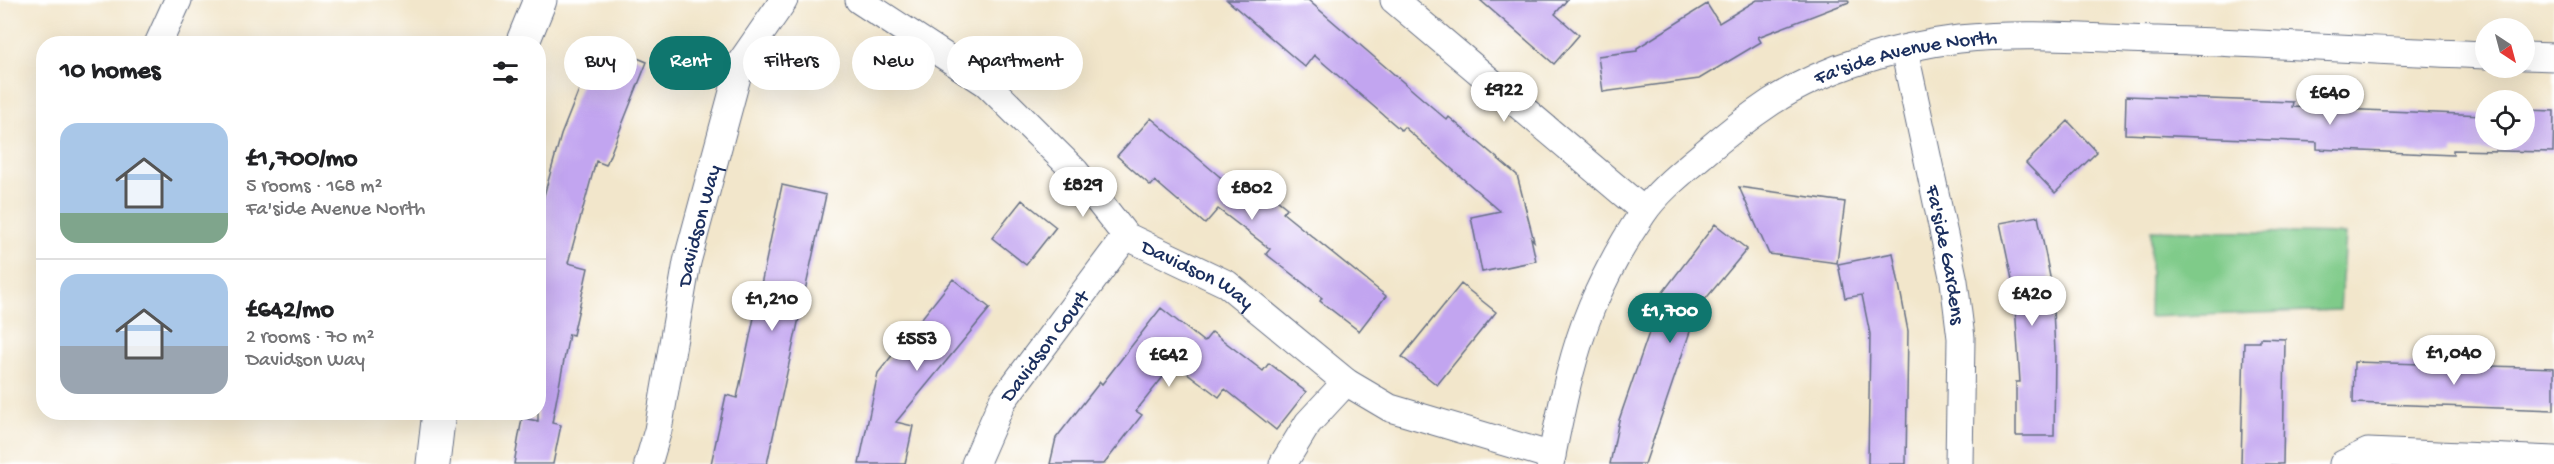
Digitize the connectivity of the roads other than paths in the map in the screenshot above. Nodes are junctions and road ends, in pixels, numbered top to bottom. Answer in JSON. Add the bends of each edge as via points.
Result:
{"nodes":[{"id":1,"x":178,"y":0,"type":"edge"},
{"id":2,"x":540,"y":0,"type":"edge"},
{"id":3,"x":784,"y":0,"type":"edge"},
{"id":4,"x":859,"y":0,"type":"edge"},
{"id":5,"x":1394,"y":0,"type":"edge"},
{"id":6,"x":162,"y":36,"type":"edge"},
{"id":7,"x":525,"y":36,"type":"edge"},
{"id":8,"x":1904,"y":50,"type":"junction"},
{"id":9,"x":2475,"y":54,"type":"edge"},
{"id":10,"x":2535,"y":56,"type":"edge"},
{"id":11,"x":2554,"y":57,"type":"edge"},
{"id":12,"x":1644,"y":212,"type":"junction"},
{"id":13,"x":1126,"y":236,"type":"junction"},
{"id":14,"x":1346,"y":382,"type":"junction"},
{"id":15,"x":438,"y":420,"type":"edge"},
{"id":16,"x":1551,"y":460,"type":"edge"},
{"id":17,"x":2554,"y":460,"type":"edge"},
{"id":18,"x":2348,"y":461,"type":"edge"},
{"id":19,"x":2497,"y":461,"type":"edge"},
{"id":20,"x":433,"y":464,"type":"edge"},
{"id":21,"x":648,"y":464,"type":"edge"},
{"id":22,"x":975,"y":464,"type":"edge"},
{"id":23,"x":1283,"y":464,"type":"edge"},
{"id":24,"x":1959,"y":464,"type":"edge"}],
"edges":[{"from":1,"to":6,"type":"street"},
{"from":2,"to":7,"type":"street"},
{"from":3,"to":21,"type":"street","name":"Davidson Way","via":[[741,62],[687,262],[658,429]]},
{"from":4,"to":13,"type":"street","name":"Davidson Way","via":[[986,83],[1075,171]]},
{"from":5,"to":12,"type":"street"},
{"from":8,"to":9,"type":"street","name":"Fa'side Avenue North","via":[[1998,36]]},
{"from":8,"to":12,"type":"street","name":"Fa'side Avenue North","via":[[1821,76],[1772,102],[1672,181]]},
{"from":8,"to":24,"type":"street","name":"Fa'side Gardens","via":[[1954,281],[1961,338]]},
{"from":10,"to":11,"type":"street"},
{"from":12,"to":16,"type":"street","name":"Fa'side Avenue North","via":[[1592,306],[1568,379]]},
{"from":13,"to":14,"type":"street","name":"Davidson Way","via":[[1227,284]]},
{"from":13,"to":22,"type":"street","name":"Davidson Court","via":[[1003,400]]},
{"from":14,"to":16,"type":"street","name":"Davidson Way","via":[[1390,408]]},
{"from":14,"to":23,"type":"street","via":[[1308,423]]},
{"from":15,"to":20,"type":"street"},
{"from":17,"to":19,"type":"street"},
{"from":18,"to":19,"type":"street","via":[[2368,452]]}]}
